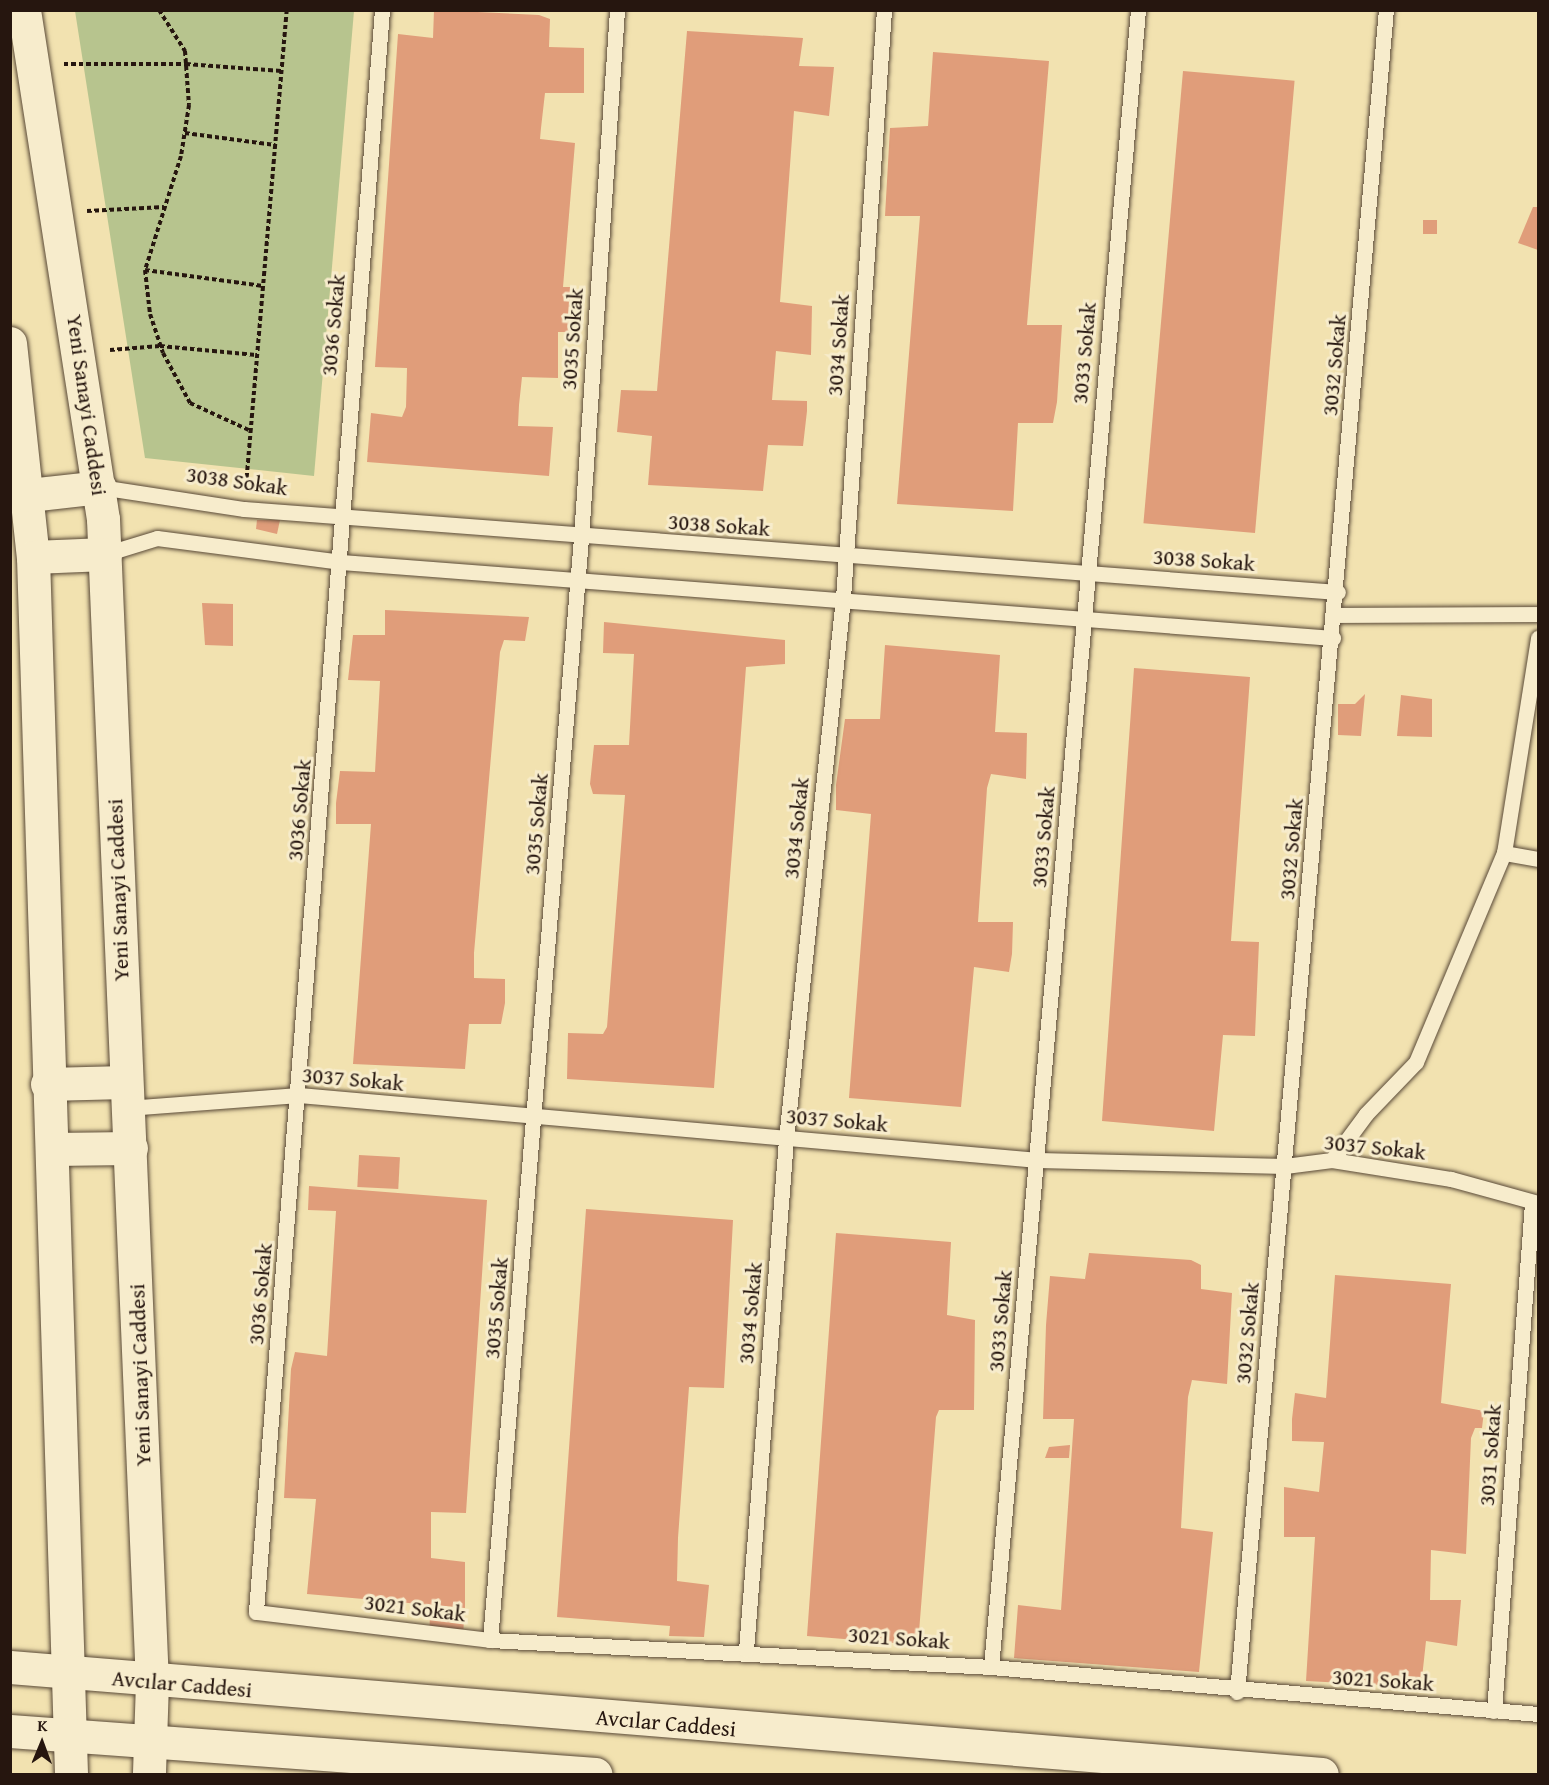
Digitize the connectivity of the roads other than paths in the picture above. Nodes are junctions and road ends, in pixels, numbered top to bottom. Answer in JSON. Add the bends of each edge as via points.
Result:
{"nodes":[{"id":1,"x":24,"y":10,"type":"edge"},
{"id":2,"x":382,"y":10,"type":"edge"},
{"id":3,"x":617,"y":10,"type":"edge"},
{"id":4,"x":884,"y":10,"type":"edge"},
{"id":5,"x":1138,"y":10,"type":"edge"},
{"id":6,"x":1386,"y":10,"type":"edge"},
{"id":7,"x":10,"y":343,"type":"edge"},
{"id":8,"x":100,"y":487,"type":"junction"},
{"id":9,"x":29,"y":495,"type":"junction"},
{"id":10,"x":340,"y":515,"type":"junction"},
{"id":11,"x":581,"y":537,"type":"junction"},
{"id":12,"x":24,"y":541,"type":"edge"},
{"id":13,"x":105,"y":554,"type":"junction"},
{"id":14,"x":846,"y":557,"type":"junction"},
{"id":15,"x":341,"y":562,"type":"junction"},
{"id":16,"x":1087,"y":573,"type":"junction"},
{"id":17,"x":578,"y":577,"type":"junction"},
{"id":18,"x":1338,"y":592,"type":"junction"},
{"id":19,"x":843,"y":598,"type":"junction"},
{"id":20,"x":1539,"y":614,"type":"edge"},
{"id":21,"x":1335,"y":615,"type":"junction"},
{"id":22,"x":1084,"y":618,"type":"junction"},
{"id":23,"x":1334,"y":638,"type":"junction"},
{"id":24,"x":1539,"y":639,"type":"edge"},
{"id":25,"x":1504,"y":853,"type":"junction"},
{"id":26,"x":1539,"y":860,"type":"edge"},
{"id":27,"x":47,"y":1084,"type":"junction"},
{"id":28,"x":126,"y":1095,"type":"junction"},
{"id":29,"x":299,"y":1095,"type":"junction"},
{"id":30,"x":535,"y":1120,"type":"junction"},
{"id":31,"x":786,"y":1139,"type":"junction"},
{"id":32,"x":131,"y":1148,"type":"junction"},
{"id":33,"x":53,"y":1149,"type":"junction"},
{"id":34,"x":1038,"y":1160,"type":"junction"},
{"id":35,"x":1332,"y":1160,"type":"junction"},
{"id":36,"x":1285,"y":1166,"type":"junction"},
{"id":37,"x":1535,"y":1203,"type":"edge"},
{"id":38,"x":256,"y":1612,"type":"joint"},
{"id":39,"x":490,"y":1640,"type":"junction"},
{"id":40,"x":746,"y":1650,"type":"junction"},
{"id":41,"x":10,"y":1667,"type":"edge"},
{"id":42,"x":991,"y":1667,"type":"junction"},
{"id":43,"x":71,"y":1674,"type":"junction"},
{"id":44,"x":152,"y":1682,"type":"junction"},
{"id":45,"x":1237,"y":1692,"type":"junction"},
{"id":46,"x":1494,"y":1711,"type":"junction"},
{"id":47,"x":1539,"y":1714,"type":"edge"},
{"id":48,"x":10,"y":1731,"type":"edge"},
{"id":49,"x":71,"y":1739,"type":"junction"},
{"id":50,"x":150,"y":1760,"type":"edge"},
{"id":51,"x":71,"y":1774,"type":"edge"},
{"id":52,"x":595,"y":1774,"type":"edge"},
{"id":53,"x":1322,"y":1774,"type":"edge"}],
"edges":[{"from":1,"to":8,"type":"main road","name":"Yeni Sanayi Caddesi"},
{"from":2,"to":10,"type":"lane","name":"3036 Sokak"},
{"from":3,"to":11,"type":"lane","name":"3035 Sokak"},
{"from":4,"to":14,"type":"lane","name":"3034 Sokak"},
{"from":5,"to":16,"type":"lane","name":"3033 Sokak"},
{"from":6,"to":18,"type":"lane","name":"3032 Sokak"},
{"from":7,"to":9,"type":"main road"},
{"from":8,"to":9,"type":"main road"},
{"from":8,"to":10,"type":"lane","name":"3038 Sokak","via":[[244,509]]},
{"from":8,"to":13,"type":"main road","name":"Yeni Sanayi Caddesi"},
{"from":9,"to":12,"type":"main road"},
{"from":10,"to":11,"type":"lane","name":"3038 Sokak"},
{"from":10,"to":15,"type":"lane","name":"3036 Sokak"},
{"from":11,"to":14,"type":"lane","name":"3038 Sokak"},
{"from":11,"to":17,"type":"lane","name":"3035 Sokak"},
{"from":12,"to":13,"type":"main road"},
{"from":12,"to":27,"type":"main road"},
{"from":13,"to":15,"type":"lane","via":[[157,538]]},
{"from":13,"to":28,"type":"main road","name":"Yeni Sanayi Caddesi"},
{"from":14,"to":16,"type":"lane","name":"3038 Sokak"},
{"from":14,"to":19,"type":"lane","name":"3034 Sokak"},
{"from":15,"to":17,"type":"lane"},
{"from":15,"to":29,"type":"lane","name":"3036 Sokak"},
{"from":16,"to":18,"type":"lane","name":"3038 Sokak"},
{"from":16,"to":22,"type":"lane","name":"3033 Sokak"},
{"from":17,"to":19,"type":"lane"},
{"from":17,"to":30,"type":"lane","name":"3035 Sokak"},
{"from":18,"to":21,"type":"lane","name":"3032 Sokak"},
{"from":19,"to":22,"type":"lane"},
{"from":19,"to":31,"type":"lane","name":"3034 Sokak"},
{"from":20,"to":21,"type":"lane"},
{"from":21,"to":23,"type":"lane","name":"3032 Sokak"},
{"from":22,"to":23,"type":"lane"},
{"from":22,"to":34,"type":"lane","name":"3033 Sokak"},
{"from":23,"to":36,"type":"lane","name":"3032 Sokak"},
{"from":24,"to":25,"type":"lane"},
{"from":25,"to":26,"type":"lane"},
{"from":25,"to":35,"type":"lane","via":[[1416,1062],[1366,1114]]},
{"from":27,"to":28,"type":"main road"},
{"from":27,"to":33,"type":"main road"},
{"from":28,"to":29,"type":"lane","name":"3037 Sokak"},
{"from":28,"to":32,"type":"main road","name":"Yeni Sanayi Caddesi"},
{"from":29,"to":30,"type":"lane","name":"3037 Sokak"},
{"from":29,"to":38,"type":"lane","name":"3036 Sokak"},
{"from":30,"to":31,"type":"lane","name":"3037 Sokak"},
{"from":30,"to":39,"type":"lane","name":"3035 Sokak"},
{"from":31,"to":34,"type":"lane","name":"3037 Sokak"},
{"from":31,"to":40,"type":"lane","name":"3034 Sokak"},
{"from":32,"to":33,"type":"main road"},
{"from":32,"to":44,"type":"main road","name":"Yeni Sanayi Caddesi"},
{"from":33,"to":43,"type":"main road"},
{"from":34,"to":36,"type":"lane","name":"3037 Sokak"},
{"from":34,"to":42,"type":"lane","name":"3033 Sokak"},
{"from":35,"to":36,"type":"lane","name":"3037 Sokak"},
{"from":35,"to":37,"type":"lane","name":"3037 Sokak","via":[[1451,1179]]},
{"from":36,"to":45,"type":"lane","name":"3032 Sokak"},
{"from":37,"to":46,"type":"lane","name":"3031 Sokak"},
{"from":38,"to":39,"type":"lane","name":"3021 Sokak"},
{"from":39,"to":40,"type":"lane","name":"3021 Sokak"},
{"from":40,"to":42,"type":"lane","name":"3021 Sokak"},
{"from":41,"to":43,"type":"main road","name":"Avcılar Caddesi"},
{"from":42,"to":45,"type":"lane","name":"3021 Sokak"},
{"from":43,"to":44,"type":"main road","name":"Avcılar Caddesi"},
{"from":43,"to":49,"type":"main road"},
{"from":44,"to":50,"type":"main road","name":"Yeni Sanayi Caddesi"},
{"from":44,"to":53,"type":"main road","name":"Avcılar Caddesi"},
{"from":45,"to":46,"type":"lane","name":"3021 Sokak"},
{"from":46,"to":47,"type":"lane","name":"3021 Sokak"},
{"from":48,"to":49,"type":"main road"},
{"from":49,"to":50,"type":"main road"},
{"from":49,"to":51,"type":"main road"},
{"from":50,"to":52,"type":"main road"}]}
